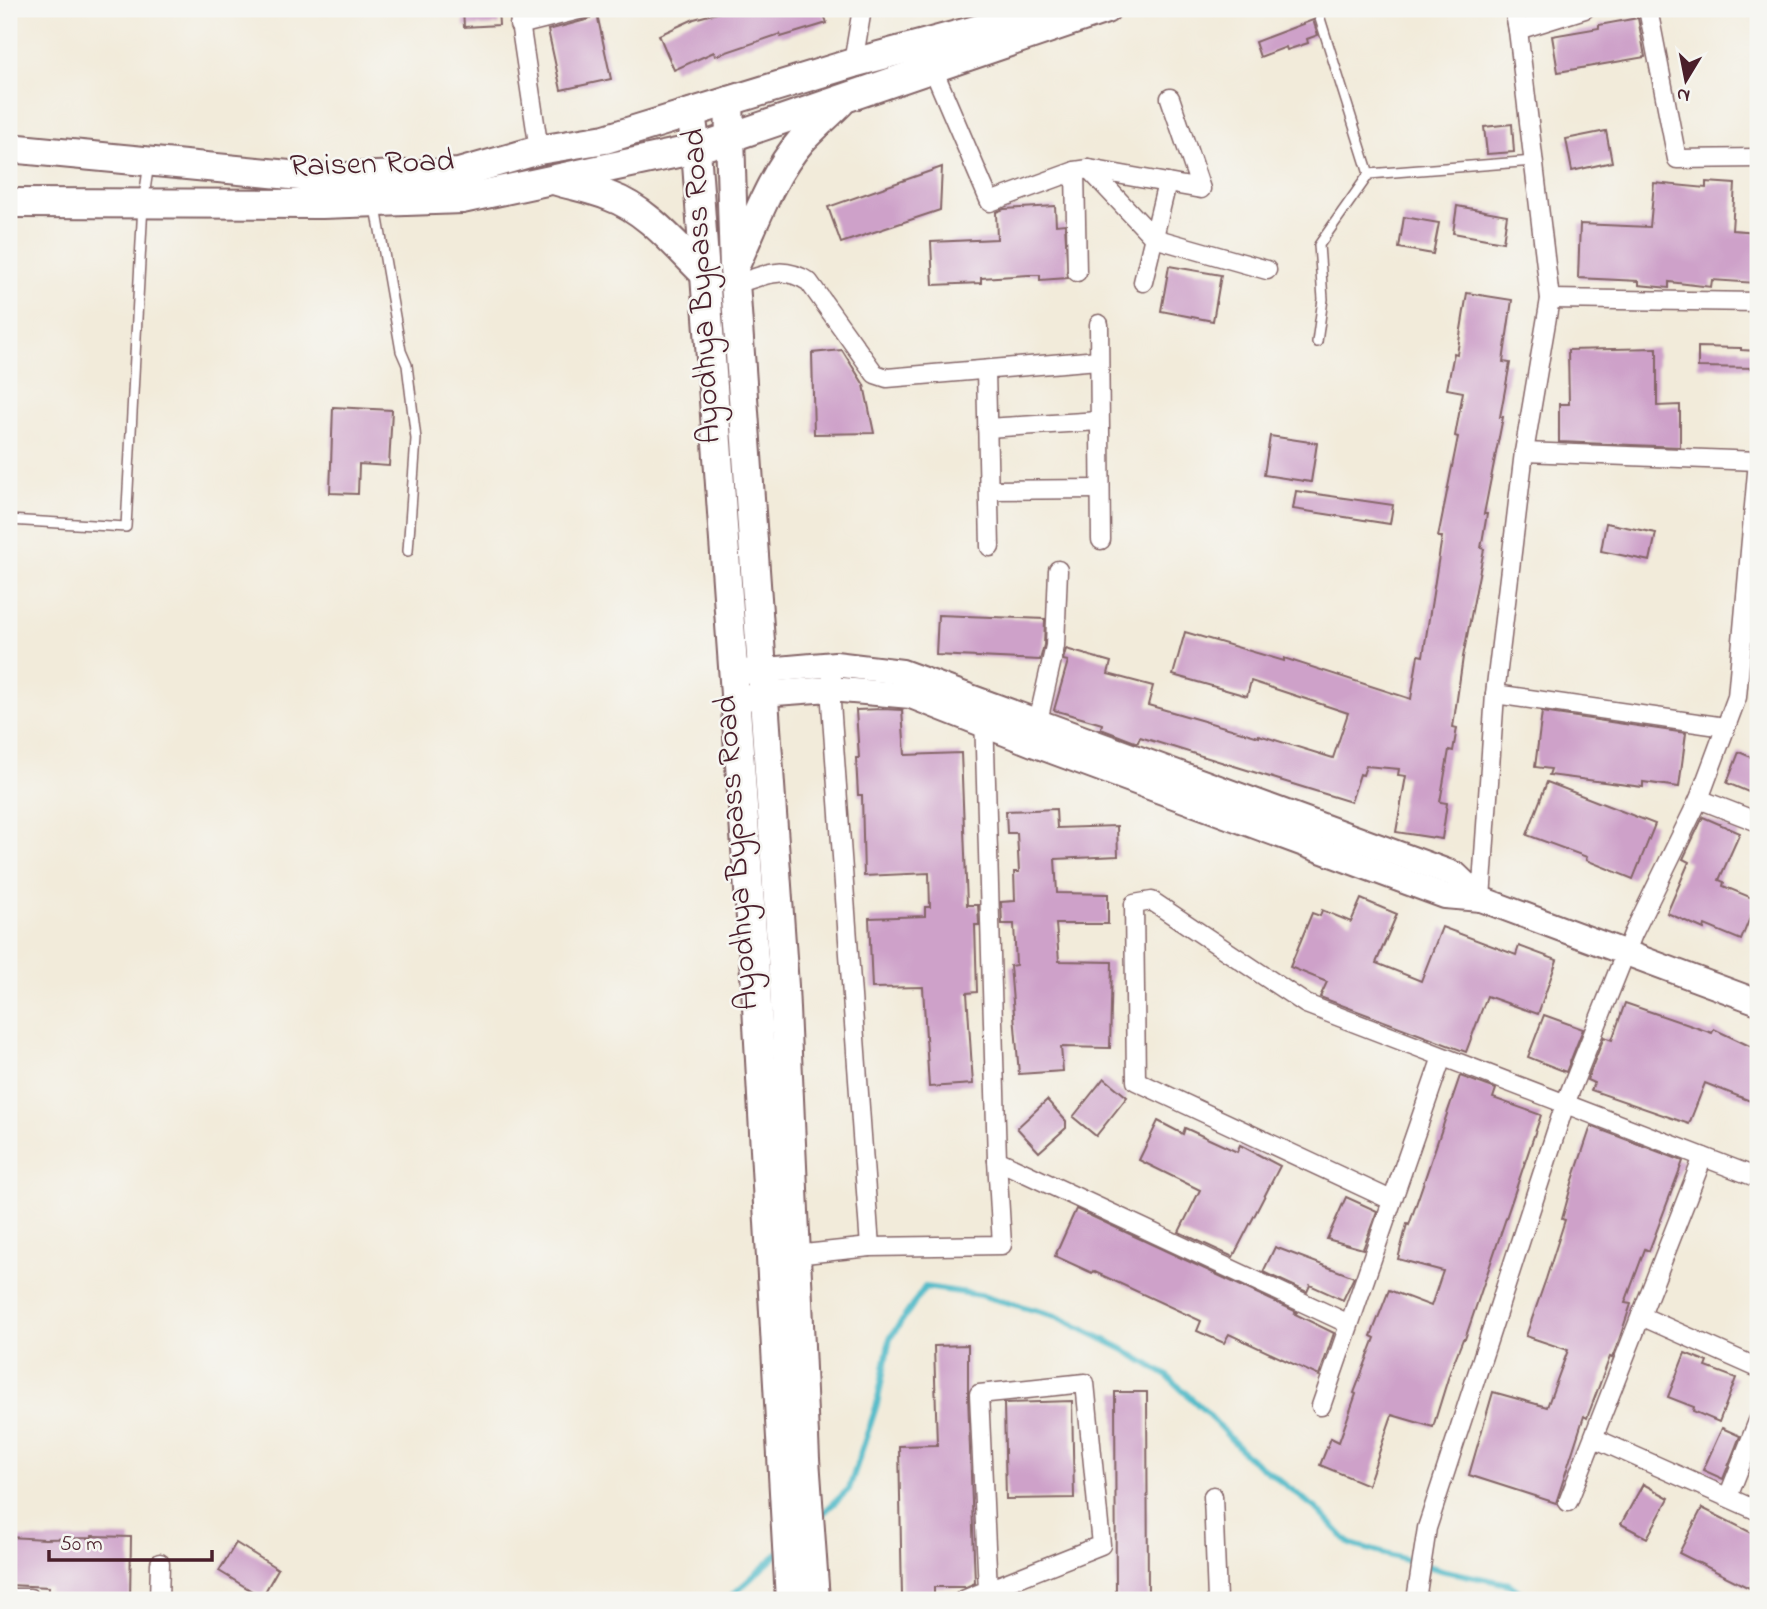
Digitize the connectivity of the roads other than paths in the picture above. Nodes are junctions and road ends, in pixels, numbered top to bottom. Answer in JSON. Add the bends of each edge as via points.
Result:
{"nodes":[{"id":1,"x":583,"y":9,"type":"edge"},
{"id":2,"x":862,"y":9,"type":"edge"},
{"id":3,"x":1056,"y":9,"type":"edge"},
{"id":4,"x":1107,"y":9,"type":"edge"},
{"id":5,"x":1317,"y":9,"type":"edge"},
{"id":6,"x":1514,"y":9,"type":"edge"},
{"id":7,"x":1585,"y":9,"type":"edge"},
{"id":8,"x":1648,"y":9,"type":"edge"},
{"id":9,"x":519,"y":17,"type":"edge"},
{"id":10,"x":1518,"y":30,"type":"junction"},
{"id":11,"x":853,"y":63,"type":"junction"},
{"id":12,"x":933,"y":68,"type":"junction"},
{"id":13,"x":1170,"y":98,"type":"dead end"},
{"id":14,"x":844,"y":99,"type":"junction"},
{"id":15,"x":729,"y":101,"type":"junction"},
{"id":16,"x":691,"y":113,"type":"junction"},
{"id":17,"x":731,"y":136,"type":"junction"},
{"id":18,"x":9,"y":148,"type":"edge"},
{"id":19,"x":696,"y":149,"type":"junction"},
{"id":20,"x":539,"y":150,"type":"junction"},
{"id":21,"x":1758,"y":158,"type":"edge"},
{"id":22,"x":1534,"y":161,"type":"junction"},
{"id":23,"x":149,"y":162,"type":"junction"},
{"id":24,"x":1082,"y":170,"type":"junction"},
{"id":25,"x":1369,"y":174,"type":"junction"},
{"id":26,"x":552,"y":179,"type":"junction"},
{"id":27,"x":1167,"y":183,"type":"junction"},
{"id":28,"x":375,"y":202,"type":"junction"},
{"id":29,"x":9,"y":203,"type":"edge"},
{"id":30,"x":143,"y":204,"type":"junction"},
{"id":31,"x":1154,"y":238,"type":"junction"},
{"id":32,"x":1266,"y":270,"type":"dead end"},
{"id":33,"x":1077,"y":272,"type":"dead end"},
{"id":34,"x":705,"y":274,"type":"junction"},
{"id":35,"x":735,"y":276,"type":"junction"},
{"id":36,"x":1143,"y":282,"type":"dead end"},
{"id":37,"x":1550,"y":299,"type":"junction"},
{"id":38,"x":1758,"y":303,"type":"edge"},
{"id":39,"x":1100,"y":324,"type":"dead end"},
{"id":40,"x":1317,"y":342,"type":"dead end"},
{"id":41,"x":1098,"y":360,"type":"junction"},
{"id":42,"x":986,"y":370,"type":"junction"},
{"id":43,"x":1099,"y":421,"type":"junction"},
{"id":44,"x":987,"y":428,"type":"junction"},
{"id":45,"x":1524,"y":452,"type":"junction"},
{"id":46,"x":1758,"y":461,"type":"edge"},
{"id":47,"x":1100,"y":489,"type":"junction"},
{"id":48,"x":989,"y":490,"type":"junction"},
{"id":49,"x":9,"y":520,"type":"edge"},
{"id":50,"x":1101,"y":540,"type":"dead end"},
{"id":51,"x":990,"y":547,"type":"dead end"},
{"id":52,"x":408,"y":551,"type":"dead end"},
{"id":53,"x":1058,"y":570,"type":"dead end"},
{"id":54,"x":835,"y":664,"type":"junction"},
{"id":55,"x":748,"y":684,"type":"junction"},
{"id":56,"x":830,"y":689,"type":"junction"},
{"id":57,"x":1495,"y":694,"type":"junction"},
{"id":58,"x":984,"y":714,"type":"junction"},
{"id":59,"x":1725,"y":727,"type":"junction"},
{"id":60,"x":1035,"y":733,"type":"junction"},
{"id":61,"x":1699,"y":799,"type":"junction"},
{"id":62,"x":1758,"y":822,"type":"edge"},
{"id":63,"x":1480,"y":899,"type":"junction"},
{"id":64,"x":1626,"y":954,"type":"junction"},
{"id":65,"x":1758,"y":1002,"type":"edge"},
{"id":66,"x":1442,"y":1056,"type":"junction"},
{"id":67,"x":1565,"y":1104,"type":"junction"},
{"id":68,"x":1703,"y":1157,"type":"junction"},
{"id":69,"x":997,"y":1160,"type":"junction"},
{"id":70,"x":1758,"y":1178,"type":"edge"},
{"id":71,"x":1391,"y":1200,"type":"junction"},
{"id":72,"x":870,"y":1247,"type":"junction"},
{"id":73,"x":795,"y":1255,"type":"junction"},
{"id":74,"x":1641,"y":1316,"type":"junction"},
{"id":75,"x":1349,"y":1324,"type":"junction"},
{"id":76,"x":1758,"y":1368,"type":"edge"},
{"id":77,"x":1321,"y":1406,"type":"dead end"},
{"id":78,"x":1758,"y":1421,"type":"edge"},
{"id":79,"x":1594,"y":1438,"type":"junction"},
{"id":80,"x":793,"y":1463,"type":"junction"},
{"id":81,"x":1213,"y":1496,"type":"dead end"},
{"id":82,"x":1728,"y":1497,"type":"junction"},
{"id":83,"x":1568,"y":1502,"type":"dead end"},
{"id":84,"x":1758,"y":1511,"type":"edge"},
{"id":85,"x":160,"y":1563,"type":"dead end"},
{"id":86,"x":988,"y":1590,"type":"junction"},
{"id":87,"x":9,"y":1598,"type":"edge"},
{"id":88,"x":30,"y":1600,"type":"edge"},
{"id":89,"x":159,"y":1600,"type":"edge"},
{"id":90,"x":790,"y":1600,"type":"edge"},
{"id":91,"x":816,"y":1600,"type":"edge"},
{"id":92,"x":963,"y":1600,"type":"edge"},
{"id":93,"x":1217,"y":1600,"type":"edge"},
{"id":94,"x":1416,"y":1600,"type":"edge"}],
"edges":[{"from":1,"to":9,"type":"street"},
{"from":2,"to":11,"type":"street"},
{"from":3,"to":11,"type":"main road","name":"Raisen Road"},
{"from":4,"to":12,"type":"main road","name":"Raisen Road"},
{"from":5,"to":25,"type":"lane"},
{"from":6,"to":10,"type":"street"},
{"from":7,"to":10,"type":"street"},
{"from":8,"to":21,"type":"street","via":[[1677,159]]},
{"from":9,"to":20,"type":"street"},
{"from":10,"to":22,"type":"street"},
{"from":11,"to":15,"type":"main road","name":"Raisen Road"},
{"from":12,"to":14,"type":"main road","name":"Raisen Road"},
{"from":12,"to":24,"type":"street","via":[[990,202]]},
{"from":13,"to":27,"type":"street","via":[[1201,189]]},
{"from":14,"to":17,"type":"main road","name":"Raisen Road"},
{"from":14,"to":35,"type":"main road","via":[[779,172],[762,203]]},
{"from":15,"to":16,"type":"main road","name":"Raisen Road"},
{"from":15,"to":17,"type":"main road","name":"Ayodhya Bypass Road"},
{"from":16,"to":19,"type":"main road","name":"Ayodhya Bypass Road"},
{"from":16,"to":20,"type":"main road","name":"Raisen Road","via":[[605,139]]},
{"from":17,"to":19,"type":"main road","name":"Raisen Road"},
{"from":17,"to":35,"type":"main road","name":"Ayodhya Bypass Road"},
{"from":18,"to":23,"type":"main road","name":"Raisen Road"},
{"from":19,"to":26,"type":"main road","name":"Raisen Road"},
{"from":19,"to":34,"type":"main road","name":"Ayodhya Bypass Road"},
{"from":20,"to":23,"type":"main road","name":"Raisen Road","via":[[459,173],[321,178]]},
{"from":22,"to":25,"type":"lane"},
{"from":22,"to":37,"type":"street"},
{"from":23,"to":30,"type":"lane"},
{"from":24,"to":27,"type":"street"},
{"from":24,"to":31,"type":"street"},
{"from":24,"to":33,"type":"street"},
{"from":25,"to":40,"type":"lane","via":[[1319,245],[1323,299]]},
{"from":26,"to":28,"type":"main road","name":"Raisen Road","via":[[461,199]]},
{"from":26,"to":34,"type":"main road","via":[[610,196],[635,209]]},
{"from":27,"to":31,"type":"street"},
{"from":28,"to":30,"type":"main road","name":"Raisen Road"},
{"from":28,"to":52,"type":"lane","via":[[407,365],[416,439]]},
{"from":29,"to":30,"type":"main road","name":"Raisen Road"},
{"from":30,"to":49,"type":"lane","via":[[126,527]]},
{"from":31,"to":32,"type":"street"},
{"from":31,"to":36,"type":"street"},
{"from":34,"to":55,"type":"main road","name":"Ayodhya Bypass Road"},
{"from":35,"to":42,"type":"street","via":[[783,271],[802,277],[874,374],[887,378]]},
{"from":35,"to":55,"type":"main road","name":"Ayodhya Bypass Road"},
{"from":37,"to":38,"type":"street"},
{"from":37,"to":45,"type":"street"},
{"from":39,"to":41,"type":"street"},
{"from":41,"to":42,"type":"street"},
{"from":41,"to":43,"type":"street"},
{"from":42,"to":44,"type":"street"},
{"from":43,"to":44,"type":"street"},
{"from":43,"to":47,"type":"street"},
{"from":44,"to":48,"type":"street"},
{"from":45,"to":46,"type":"street"},
{"from":45,"to":57,"type":"street"},
{"from":46,"to":59,"type":"street","via":[[1737,697]]},
{"from":47,"to":48,"type":"street"},
{"from":47,"to":50,"type":"street"},
{"from":48,"to":51,"type":"street"},
{"from":53,"to":60,"type":"street","via":[[1055,646]]},
{"from":54,"to":55,"type":"street"},
{"from":54,"to":56,"type":"street"},
{"from":54,"to":58,"type":"street","via":[[902,672]]},
{"from":55,"to":56,"type":"street"},
{"from":55,"to":73,"type":"main road","name":"Ayodhya Bypass Road","via":[[784,986]]},
{"from":55,"to":80,"type":"main road","name":"Ayodhya Bypass Road","via":[[756,988]]},
{"from":56,"to":58,"type":"street","via":[[911,696]]},
{"from":56,"to":72,"type":"street"},
{"from":57,"to":59,"type":"street"},
{"from":57,"to":63,"type":"street"},
{"from":58,"to":60,"type":"street"},
{"from":58,"to":69,"type":"street"},
{"from":59,"to":61,"type":"street"},
{"from":60,"to":63,"type":"street","via":[[1445,896]]},
{"from":61,"to":62,"type":"street"},
{"from":61,"to":64,"type":"street"},
{"from":63,"to":64,"type":"street"},
{"from":64,"to":65,"type":"street"},
{"from":64,"to":67,"type":"street"},
{"from":66,"to":67,"type":"street"},
{"from":66,"to":71,"type":"street"},
{"from":66,"to":71,"type":"street","via":[[1306,1004],[1152,901],[1134,904],[1136,1082]]},
{"from":67,"to":68,"type":"street"},
{"from":67,"to":94,"type":"street","via":[[1427,1528]]},
{"from":68,"to":70,"type":"street"},
{"from":68,"to":74,"type":"street"},
{"from":69,"to":72,"type":"street","via":[[1002,1245]]},
{"from":69,"to":75,"type":"street"},
{"from":71,"to":75,"type":"street"},
{"from":72,"to":73,"type":"street"},
{"from":73,"to":80,"type":"main road","name":"Ayodhya Bypass Road"},
{"from":74,"to":76,"type":"street"},
{"from":74,"to":79,"type":"street"},
{"from":75,"to":77,"type":"street"},
{"from":78,"to":82,"type":"street"},
{"from":79,"to":82,"type":"street"},
{"from":79,"to":83,"type":"street"},
{"from":80,"to":90,"type":"main road","name":"Ayodhya Bypass Road"},
{"from":80,"to":91,"type":"main road","name":"Ayodhya Bypass Road"},
{"from":81,"to":93,"type":"street"},
{"from":82,"to":84,"type":"street"},
{"from":85,"to":89,"type":"street"},
{"from":86,"to":86,"type":"street","via":[[1101,1545],[1085,1383],[979,1394]]},
{"from":86,"to":92,"type":"street"},
{"from":87,"to":88,"type":"street"}]}
